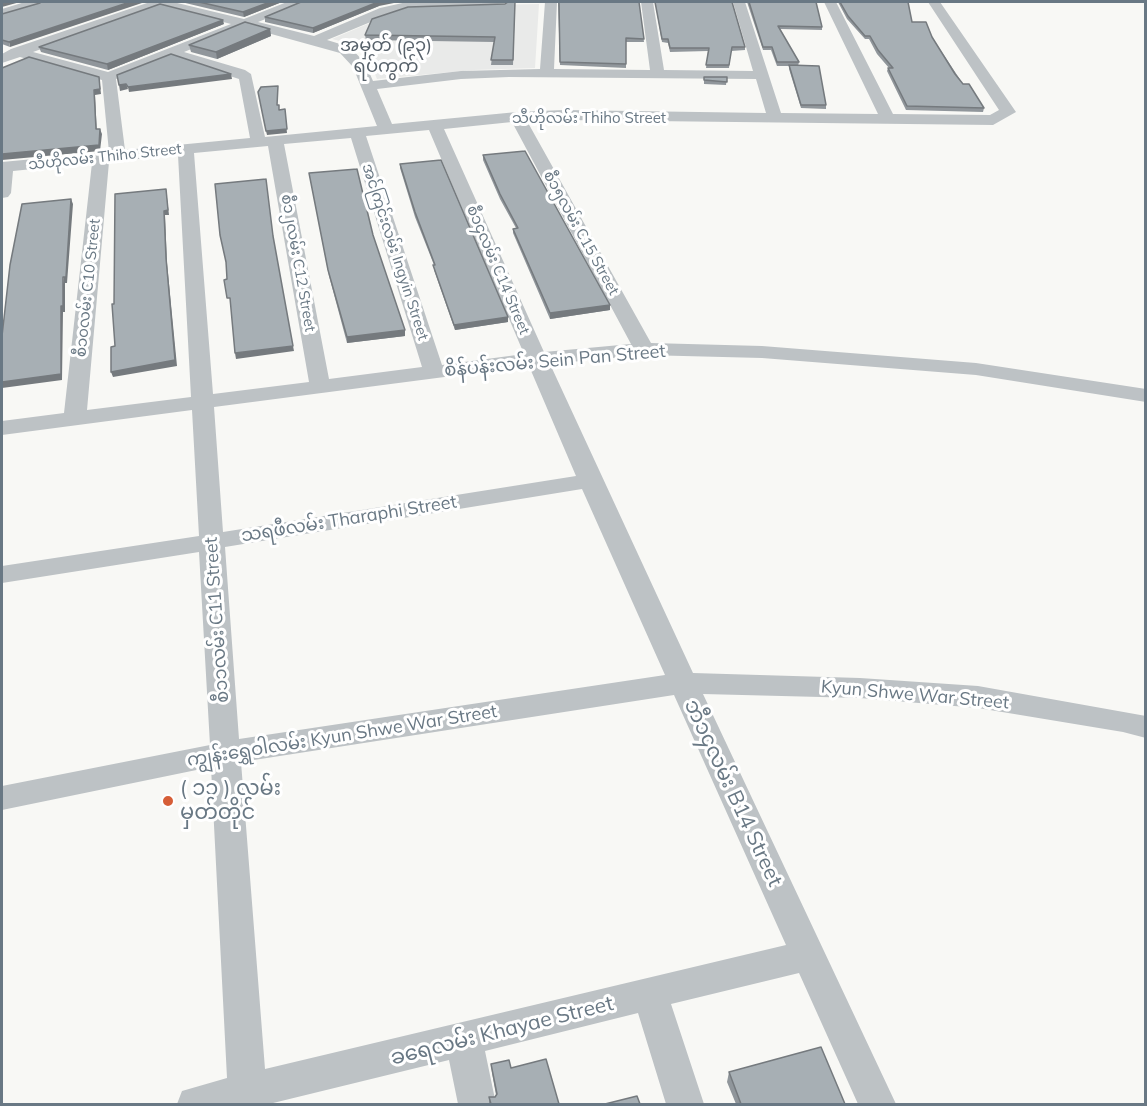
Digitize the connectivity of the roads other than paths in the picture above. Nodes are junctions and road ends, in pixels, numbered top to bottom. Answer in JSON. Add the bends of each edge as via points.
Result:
{"nodes":[{"id":1,"x":36,"y":2,"type":"edge"},
{"id":2,"x":160,"y":2,"type":"edge"},
{"id":3,"x":297,"y":2,"type":"edge"},
{"id":4,"x":505,"y":2,"type":"edge"},
{"id":5,"x":551,"y":2,"type":"edge"},
{"id":6,"x":647,"y":2,"type":"edge"},
{"id":7,"x":739,"y":2,"type":"edge"},
{"id":8,"x":830,"y":2,"type":"edge"},
{"id":9,"x":934,"y":2,"type":"edge"},
{"id":10,"x":2,"y":13,"type":"edge"},
{"id":11,"x":243,"y":22,"type":"junction"},
{"id":12,"x":315,"y":40,"type":"junction"},
{"id":13,"x":2,"y":48,"type":"edge"},
{"id":14,"x":170,"y":52,"type":"junction"},
{"id":15,"x":19,"y":53,"type":"junction"},
{"id":16,"x":2,"y":59,"type":"edge"},
{"id":17,"x":547,"y":73,"type":"junction"},
{"id":18,"x":658,"y":74,"type":"junction"},
{"id":19,"x":761,"y":75,"type":"junction"},
{"id":20,"x":109,"y":77,"type":"junction"},
{"id":21,"x":368,"y":86,"type":"junction"},
{"id":22,"x":517,"y":117,"type":"junction"},
{"id":23,"x":775,"y":118,"type":"junction"},
{"id":24,"x":888,"y":119,"type":"junction"},
{"id":25,"x":435,"y":125,"type":"junction"},
{"id":26,"x":386,"y":129,"type":"junction"},
{"id":27,"x":357,"y":132,"type":"junction"},
{"id":28,"x":266,"y":141,"type":"junction"},
{"id":29,"x":186,"y":148,"type":"junction"},
{"id":30,"x":109,"y":157,"type":"junction"},
{"id":31,"x":3,"y":167,"type":"edge"},
{"id":32,"x":2,"y":193,"type":"edge"},
{"id":33,"x":644,"y":349,"type":"junction"},
{"id":34,"x":537,"y":359,"type":"junction"},
{"id":35,"x":434,"y":372,"type":"junction"},
{"id":36,"x":320,"y":386,"type":"junction"},
{"id":37,"x":1146,"y":396,"type":"edge"},
{"id":38,"x":202,"y":401,"type":"junction"},
{"id":39,"x":75,"y":418,"type":"junction"},
{"id":40,"x":2,"y":428,"type":"edge"},
{"id":41,"x":590,"y":481,"type":"junction"},
{"id":42,"x":212,"y":541,"type":"junction"},
{"id":43,"x":2,"y":575,"type":"edge"},
{"id":44,"x":683,"y":683,"type":"junction"},
{"id":45,"x":1146,"y":727,"type":"edge"},
{"id":46,"x":225,"y":753,"type":"junction"},
{"id":47,"x":2,"y":798,"type":"edge"},
{"id":48,"x":808,"y":955,"type":"junction"},
{"id":49,"x":650,"y":994,"type":"junction"},
{"id":50,"x":464,"y":1041,"type":"junction"},
{"id":51,"x":247,"y":1098,"type":"edge"},
{"id":52,"x":196,"y":1104,"type":"edge"},
{"id":53,"x":477,"y":1104,"type":"edge"},
{"id":54,"x":686,"y":1104,"type":"edge"},
{"id":55,"x":877,"y":1104,"type":"edge"}],
"edges":[{"from":1,"to":10,"type":"street"},
{"from":2,"to":11,"type":"street"},
{"from":2,"to":15,"type":"street"},
{"from":3,"to":11,"type":"street"},
{"from":4,"to":12,"type":"street","via":[[408,5]]},
{"from":5,"to":17,"type":"street"},
{"from":6,"to":18,"type":"street"},
{"from":7,"to":19,"type":"street"},
{"from":8,"to":24,"type":"street"},
{"from":9,"to":24,"type":"street","name":"သီဟိုလမ်း Thiho Street","via":[[1008,112],[993,120]]},
{"from":11,"to":12,"type":"street"},
{"from":11,"to":14,"type":"street"},
{"from":12,"to":21,"type":"street","via":[[345,50],[360,66]]},
{"from":13,"to":15,"type":"street"},
{"from":14,"to":20,"type":"street"},
{"from":14,"to":28,"type":"street","name":"စီ၁၂လမ်း C12 Street","via":[[246,77]]},
{"from":15,"to":16,"type":"street"},
{"from":15,"to":20,"type":"street"},
{"from":17,"to":18,"type":"street"},
{"from":17,"to":21,"type":"street","via":[[461,75]]},
{"from":18,"to":19,"type":"street"},
{"from":19,"to":23,"type":"street"},
{"from":20,"to":30,"type":"street","name":"စီ၁၀လမ်း C10 Street"},
{"from":21,"to":26,"type":"street"},
{"from":22,"to":23,"type":"street","name":"သီဟိုလမ်း Thiho Street"},
{"from":22,"to":25,"type":"street","name":"သီဟိုလမ်း Thiho Street"},
{"from":22,"to":33,"type":"street","name":"စီ၁၅လမ်း C15 Street"},
{"from":23,"to":24,"type":"street","name":"သီဟိုလမ်း Thiho Street"},
{"from":25,"to":26,"type":"street","name":"သီဟိုလမ်း Thiho Street"},
{"from":25,"to":34,"type":"street","name":"စီ၁၄လမ်း C14 Street"},
{"from":26,"to":27,"type":"street","name":"သီဟိုလမ်း Thiho Street"},
{"from":27,"to":28,"type":"street","name":"သီဟိုလမ်း Thiho Street"},
{"from":27,"to":35,"type":"street","name":"အင်ကြင်းလမ်း Ingyin Street"},
{"from":28,"to":29,"type":"street","name":"သီဟိုလမ်း Thiho Street"},
{"from":28,"to":36,"type":"street","name":"စီ၁၂လမ်း C12 Street"},
{"from":29,"to":30,"type":"street","name":"သီဟိုလမ်း Thiho Street"},
{"from":29,"to":38,"type":"street","name":"စီ၁၁လမ်း C11 Street"},
{"from":30,"to":31,"type":"street","name":"သီဟိုလမ်း Thiho Street"},
{"from":30,"to":39,"type":"street","name":"စီ၁၀လမ်း C10 Street"},
{"from":31,"to":32,"type":"street"},
{"from":33,"to":34,"type":"street","name":"စိန်ပန်းလမ်း Sein Pan Street"},
{"from":33,"to":37,"type":"street","name":"စိန်ပန်းလမ်း Sein Pan Street","via":[[762,352],[976,369]]},
{"from":34,"to":35,"type":"street","name":"စိန်ပန်းလမ်း Sein Pan Street"},
{"from":34,"to":41,"type":"street","name":"စီ၁၄လမ်း C14 Street"},
{"from":35,"to":36,"type":"street","name":"စိန်ပန်းလမ်း Sein Pan Street"},
{"from":36,"to":38,"type":"street","name":"စိန်ပန်းလမ်း Sein Pan Street"},
{"from":38,"to":39,"type":"street","name":"စိန်ပန်းလမ်း Sein Pan Street"},
{"from":38,"to":42,"type":"street","name":"စီ၁၁လမ်း C11 Street"},
{"from":39,"to":40,"type":"street","name":"စိန်ပန်းလမ်း Sein Pan Street"},
{"from":41,"to":42,"type":"street","name":"သရဖီလမ်း Tharaphi Street"},
{"from":41,"to":44,"type":"street","name":"ဘီ၁၄လမ်း B14 Street"},
{"from":42,"to":43,"type":"street","name":"သရဖီလမ်း Tharaphi Street"},
{"from":42,"to":46,"type":"street","name":"စီ၁၁လမ်း C11 Street"},
{"from":44,"to":45,"type":"street","name":"Kyun Shwe War Street","via":[[860,688],[978,697]]},
{"from":44,"to":46,"type":"street","name":"ကျွန်းရွှေဝါလမ်း Kyun Shwe War Street"},
{"from":44,"to":48,"type":"street","name":"ဘီ၁၄လမ်း B14 Street"},
{"from":46,"to":47,"type":"street","name":"ကျွန်းရွှေဝါလမ်း Kyun Shwe War Street"},
{"from":46,"to":51,"type":"street","name":"စီ၁၁လမ်း C11 Street"},
{"from":48,"to":49,"type":"street","name":"ခရေလမ်း Khayae Street"},
{"from":48,"to":55,"type":"street","name":"ဘီ၁၄လမ်း B14 Street"},
{"from":49,"to":50,"type":"street","name":"ခရေလမ်း Khayae Street"},
{"from":49,"to":54,"type":"street"},
{"from":50,"to":51,"type":"street","name":"ခရေလမ်း Khayae Street"},
{"from":50,"to":53,"type":"street"},
{"from":51,"to":52,"type":"street","name":"ခရေလမ်း Khayae Street"}]}
